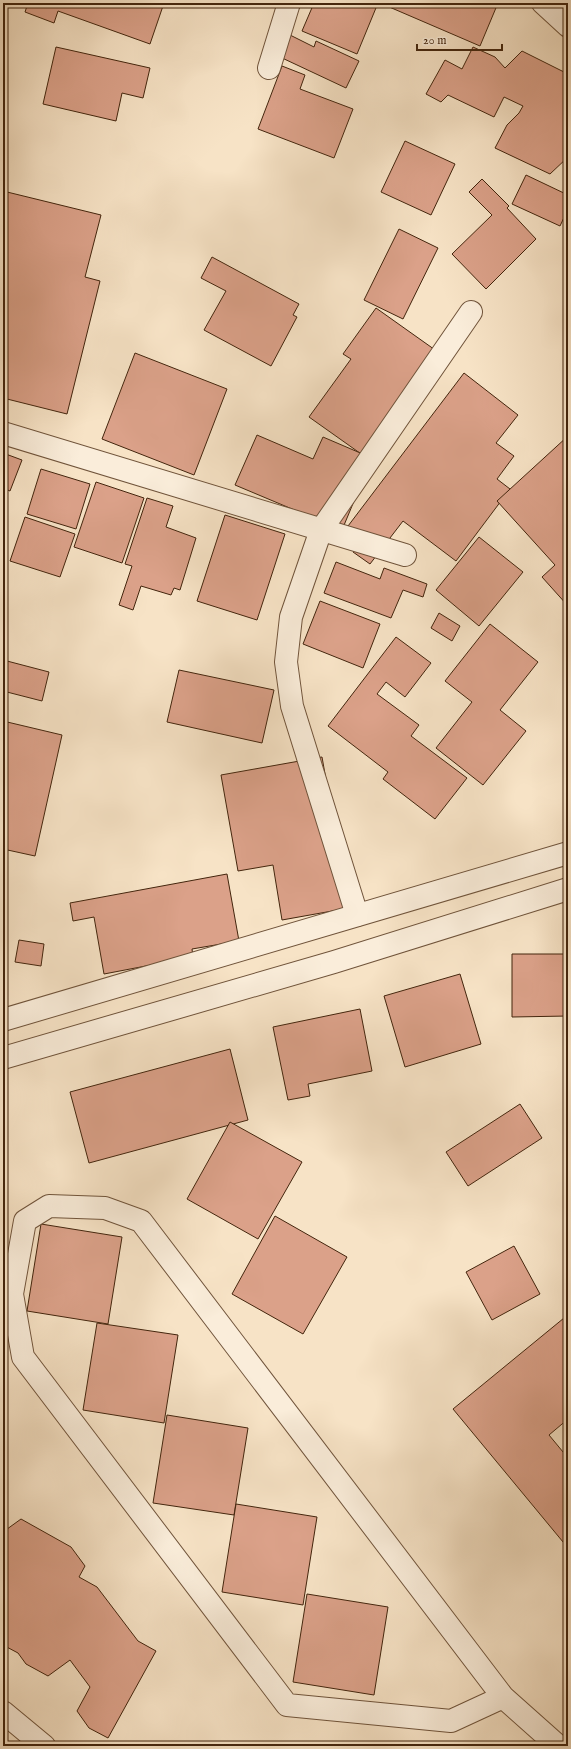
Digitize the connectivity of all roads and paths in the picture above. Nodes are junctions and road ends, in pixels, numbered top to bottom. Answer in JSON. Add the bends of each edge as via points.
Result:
{"nodes":[{"id":1,"x":289,"y":3,"type":"edge"},
{"id":2,"x":543,"y":3,"type":"edge"},
{"id":3,"x":568,"y":26,"type":"edge"},
{"id":4,"x":268,"y":68,"type":"dead end"},
{"id":5,"x":471,"y":312,"type":"dead end"},
{"id":6,"x":3,"y":434,"type":"edge"},
{"id":7,"x":321,"y":530,"type":"junction"},
{"id":8,"x":405,"y":556,"type":"dead end"},
{"id":9,"x":568,"y":853,"type":"edge"},
{"id":10,"x":568,"y":889,"type":"edge"},
{"id":11,"x":357,"y":915,"type":"junction"},
{"id":12,"x":3,"y":1020,"type":"edge"},
{"id":13,"x":3,"y":1058,"type":"edge"},
{"id":14,"x":503,"y":1697,"type":"junction"},
{"id":15,"x":3,"y":1712,"type":"edge"},
{"id":16,"x":44,"y":1746,"type":"edge"},
{"id":17,"x":558,"y":1746,"type":"edge"}],
"edges":[{"from":1,"to":4,"type":"street"},
{"from":2,"to":3,"type":"street"},
{"from":5,"to":7,"type":"street"},
{"from":6,"to":7,"type":"street"},
{"from":7,"to":8,"type":"street"},
{"from":7,"to":11,"type":"street","via":[[292,617],[286,662],[292,706]]},
{"from":9,"to":11,"type":"street"},
{"from":10,"to":13,"type":"street","via":[[334,962]]},
{"from":11,"to":12,"type":"street"},
{"from":14,"to":14,"type":"street","via":[[451,1721],[287,1705],[23,1357],[12,1294],[25,1221],[49,1206],[105,1208],[141,1221]]},
{"from":14,"to":17,"type":"street"},
{"from":15,"to":16,"type":"street"}]}
